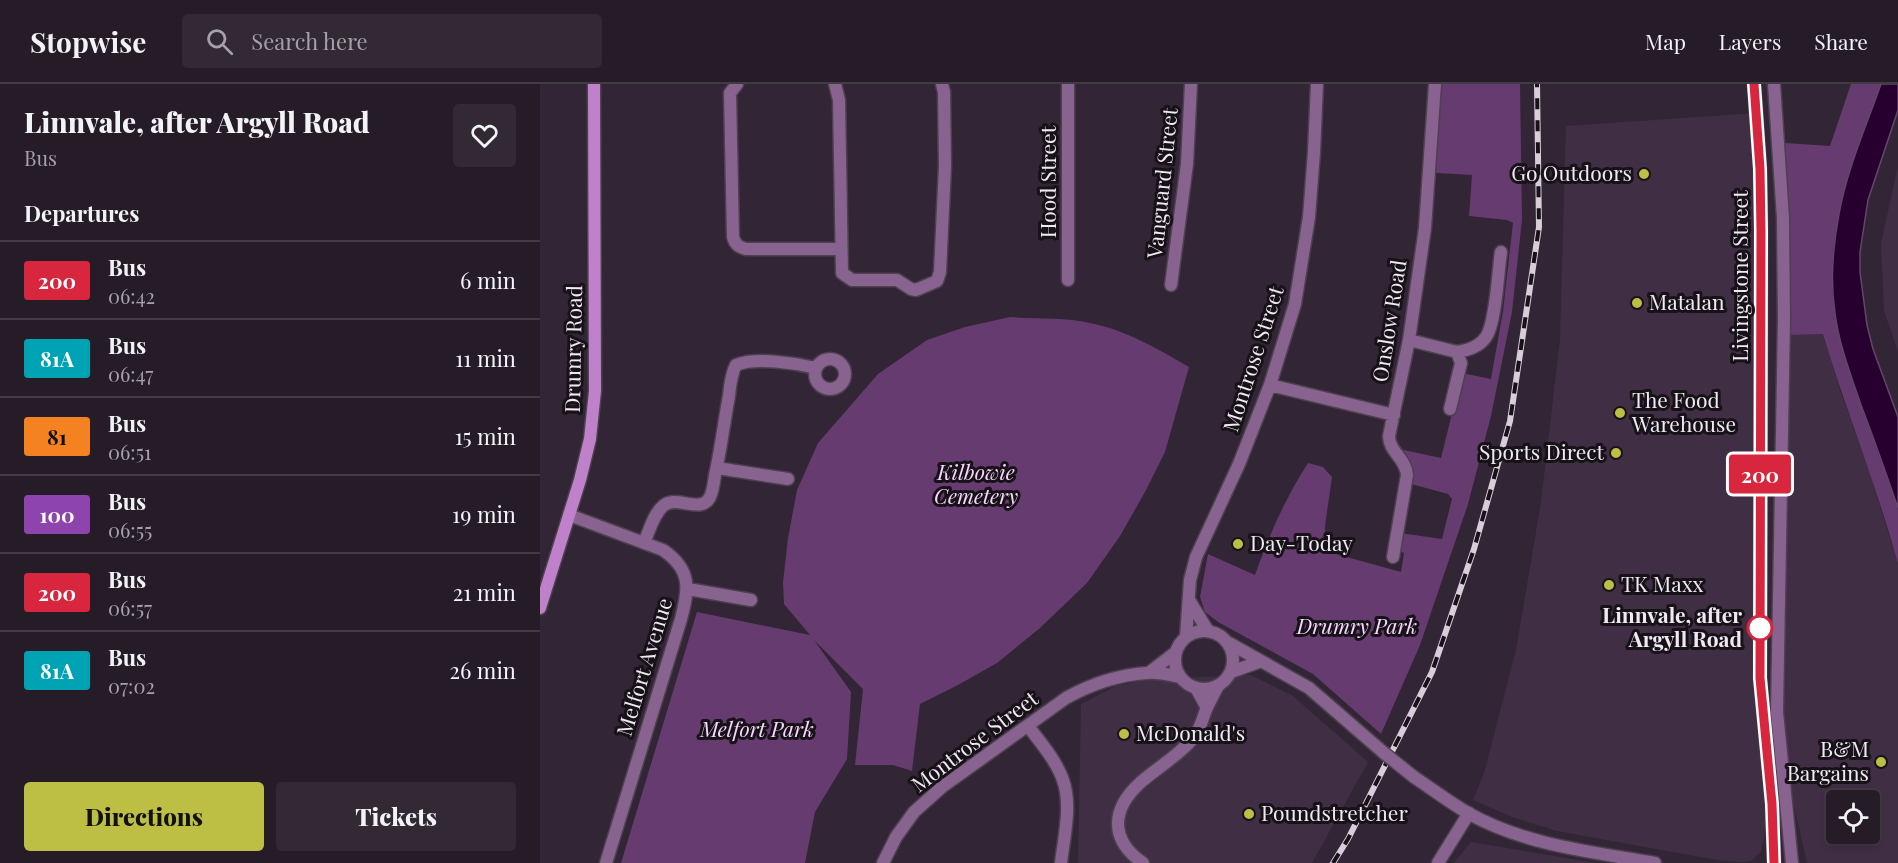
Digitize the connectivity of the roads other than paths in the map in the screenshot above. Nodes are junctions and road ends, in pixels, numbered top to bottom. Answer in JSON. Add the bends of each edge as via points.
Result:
{"nodes":[{"id":1,"x":594,"y":84,"type":"edge"},
{"id":2,"x":737,"y":84,"type":"edge"},
{"id":3,"x":835,"y":84,"type":"edge"},
{"id":4,"x":942,"y":84,"type":"edge"},
{"id":5,"x":1068,"y":84,"type":"edge"},
{"id":6,"x":1191,"y":84,"type":"edge"},
{"id":7,"x":1317,"y":84,"type":"edge"},
{"id":8,"x":1435,"y":84,"type":"edge"},
{"id":9,"x":1754,"y":84,"type":"edge"},
{"id":10,"x":1774,"y":84,"type":"edge"},
{"id":11,"x":841,"y":249,"type":"junction"},
{"id":12,"x":1501,"y":252,"type":"dead end"},
{"id":13,"x":1068,"y":280,"type":"dead end"},
{"id":14,"x":1171,"y":285,"type":"dead end"},
{"id":15,"x":1409,"y":340,"type":"junction"},
{"id":16,"x":1457,"y":352,"type":"junction"},
{"id":17,"x":816,"y":368,"type":"dead end"},
{"id":18,"x":1270,"y":385,"type":"junction"},
{"id":19,"x":1450,"y":409,"type":"dead end"},
{"id":20,"x":1394,"y":415,"type":"junction"},
{"id":21,"x":717,"y":468,"type":"junction"},
{"id":22,"x":788,"y":479,"type":"dead end"},
{"id":23,"x":569,"y":515,"type":"junction"},
{"id":24,"x":644,"y":543,"type":"junction"},
{"id":25,"x":1393,"y":557,"type":"dead end"},
{"id":26,"x":688,"y":589,"type":"junction"},
{"id":27,"x":1189,"y":598,"type":"junction"},
{"id":28,"x":751,"y":600,"type":"dead end"},
{"id":29,"x":540,"y":608,"type":"edge"},
{"id":30,"x":1208,"y":631,"type":"junction"},
{"id":31,"x":1186,"y":637,"type":"junction"},
{"id":32,"x":1228,"y":644,"type":"junction"},
{"id":33,"x":1176,"y":652,"type":"junction"},
{"id":34,"x":1259,"y":662,"type":"junction"},
{"id":35,"x":1149,"y":672,"type":"junction"},
{"id":36,"x":1231,"y":672,"type":"junction"},
{"id":37,"x":1180,"y":677,"type":"junction"},
{"id":38,"x":1218,"y":686,"type":"junction"},
{"id":39,"x":1196,"y":688,"type":"junction"},
{"id":40,"x":1207,"y":708,"type":"junction"},
{"id":41,"x":1028,"y":726,"type":"junction"},
{"id":42,"x":1469,"y":813,"type":"junction"},
{"id":43,"x":606,"y":863,"type":"edge"},
{"id":44,"x":883,"y":863,"type":"edge"},
{"id":45,"x":1061,"y":863,"type":"edge"},
{"id":46,"x":1143,"y":863,"type":"edge"},
{"id":47,"x":1438,"y":863,"type":"edge"},
{"id":48,"x":1655,"y":863,"type":"edge"},
{"id":49,"x":1774,"y":863,"type":"edge"},
{"id":50,"x":1792,"y":863,"type":"edge"}],
"edges":[{"from":1,"to":23,"type":"main road","name":"Drumry Road","via":[[595,391],[590,439]]},
{"from":2,"to":11,"type":"street","via":[[730,93],[735,243],[746,249]]},
{"from":3,"to":11,"type":"street","via":[[839,100]]},
{"from":4,"to":11,"type":"street","via":[[945,166],[937,281],[916,290],[897,280],[852,280],[842,273]]},
{"from":5,"to":13,"type":"street","name":"Hood Street"},
{"from":6,"to":14,"type":"street","name":"Vanguard Street","via":[[1187,165]]},
{"from":7,"to":18,"type":"street","name":"Montrose Street","via":[[1311,195],[1300,278]]},
{"from":8,"to":15,"type":"street","name":"Onslow Road","via":[[1425,228]]},
{"from":9,"to":49,"type":"street","name":"Livingstone Street","via":[[1761,232],[1760,678]]},
{"from":10,"to":50,"type":"street","name":"Livingstone Street","via":[[1783,218],[1784,309],[1777,712]]},
{"from":12,"to":16,"type":"street","via":[[1486,337],[1469,350]]},
{"from":15,"to":16,"type":"street"},
{"from":15,"to":20,"type":"street","name":"Onslow Road"},
{"from":16,"to":19,"type":"street","via":[[1461,363]]},
{"from":17,"to":21,"type":"street","via":[[788,362],[736,365]]},
{"from":18,"to":20,"type":"street"},
{"from":18,"to":27,"type":"street","name":"Montrose Street","via":[[1232,482],[1198,551]]},
{"from":20,"to":25,"type":"street","name":"Onslow Road","via":[[1389,442],[1403,459],[1407,475]]},
{"from":21,"to":22,"type":"street"},
{"from":21,"to":24,"type":"street","via":[[708,500],[700,504],[665,504]]},
{"from":23,"to":24,"type":"street","name":"Melfort Avenue"},
{"from":23,"to":29,"type":"main road","name":"Drumry Road"},
{"from":24,"to":26,"type":"street","name":"Melfort Avenue","via":[[672,556],[684,573]]},
{"from":26,"to":28,"type":"street"},
{"from":26,"to":43,"type":"street","name":"Melfort Avenue"},
{"from":27,"to":30,"type":"street"},
{"from":27,"to":31,"type":"street","name":"Montrose Street"},
{"from":30,"to":31,"type":"street"},
{"from":30,"to":32,"type":"street"},
{"from":31,"to":33,"type":"street"},
{"from":32,"to":34,"type":"street"},
{"from":32,"to":36,"type":"street","via":[[1233,653]]},
{"from":33,"to":35,"type":"street","name":"Montrose Street"},
{"from":33,"to":37,"type":"street"},
{"from":34,"to":36,"type":"street"},
{"from":34,"to":42,"type":"street","bridge":true,"via":[[1309,688],[1414,777]]},
{"from":35,"to":37,"type":"street","name":"Montrose Street"},
{"from":35,"to":41,"type":"street","name":"Montrose Street","via":[[1087,687]]},
{"from":36,"to":38,"type":"street"},
{"from":37,"to":39,"type":"street"},
{"from":38,"to":39,"type":"street"},
{"from":38,"to":40,"type":"street"},
{"from":39,"to":40,"type":"street"},
{"from":40,"to":46,"type":"street","via":[[1194,737],[1140,783],[1119,814],[1120,840]]},
{"from":41,"to":44,"type":"street","name":"Montrose Street","via":[[942,787],[914,812]]},
{"from":41,"to":45,"type":"street","via":[[1063,781],[1067,808]]},
{"from":42,"to":47,"type":"street"},
{"from":42,"to":48,"type":"street","via":[[1554,845]]}]}
